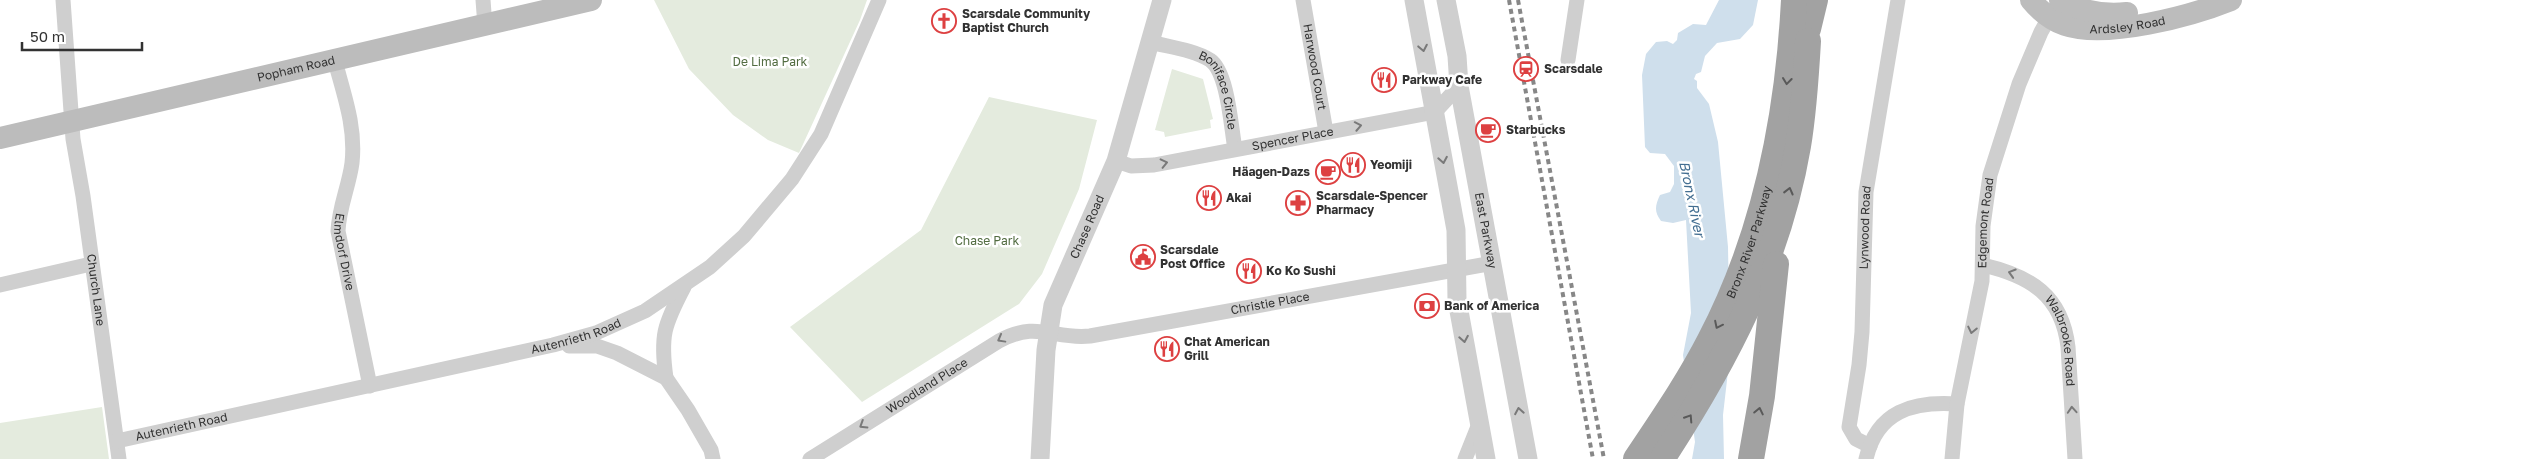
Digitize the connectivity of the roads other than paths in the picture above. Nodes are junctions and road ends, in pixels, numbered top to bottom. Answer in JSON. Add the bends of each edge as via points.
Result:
{"nodes":[{"id":1,"x":63,"y":0,"type":"edge"},
{"id":2,"x":483,"y":0,"type":"edge"},
{"id":3,"x":591,"y":0,"type":"edge"},
{"id":4,"x":879,"y":0,"type":"edge"},
{"id":5,"x":1162,"y":0,"type":"edge"},
{"id":6,"x":1303,"y":0,"type":"edge"},
{"id":7,"x":1414,"y":0,"type":"edge"},
{"id":8,"x":1446,"y":0,"type":"edge"},
{"id":9,"x":1577,"y":0,"type":"edge"},
{"id":10,"x":1794,"y":0,"type":"edge"},
{"id":11,"x":1810,"y":0,"type":"edge"},
{"id":12,"x":1815,"y":0,"type":"edge"},
{"id":13,"x":1898,"y":0,"type":"edge"},
{"id":14,"x":2031,"y":0,"type":"edge"},
{"id":15,"x":2189,"y":0,"type":"edge"},
{"id":16,"x":2231,"y":0,"type":"edge"},
{"id":17,"x":2057,"y":4,"type":"edge"},
{"id":18,"x":485,"y":26,"type":"junction"},
{"id":19,"x":1808,"y":29,"type":"junction"},
{"id":20,"x":1150,"y":42,"type":"junction"},
{"id":21,"x":1568,"y":60,"type":"dead end"},
{"id":22,"x":335,"y":61,"type":"junction"},
{"id":23,"x":1459,"y":86,"type":"junction"},
{"id":24,"x":72,"y":121,"type":"junction"},
{"id":25,"x":1436,"y":122,"type":"junction"},
{"id":26,"x":1466,"y":124,"type":"junction"},
{"id":27,"x":1326,"y":132,"type":"junction"},
{"id":28,"x":0,"y":138,"type":"edge"},
{"id":29,"x":1235,"y":149,"type":"junction"},
{"id":30,"x":1116,"y":161,"type":"junction"},
{"id":31,"x":1771,"y":229,"type":"junction"},
{"id":32,"x":1493,"y":263,"type":"junction"},
{"id":33,"x":91,"y":264,"type":"junction"},
{"id":34,"x":1983,"y":265,"type":"junction"},
{"id":35,"x":1457,"y":270,"type":"junction"},
{"id":36,"x":0,"y":285,"type":"edge"},
{"id":37,"x":684,"y":285,"type":"junction"},
{"id":38,"x":1048,"y":331,"type":"junction"},
{"id":39,"x":554,"y":345,"type":"junction"},
{"id":40,"x":666,"y":378,"type":"junction"},
{"id":41,"x":370,"y":386,"type":"junction"},
{"id":42,"x":1957,"y":404,"type":"junction"},
{"id":43,"x":1479,"y":424,"type":"junction"},
{"id":44,"x":117,"y":441,"type":"junction"},
{"id":45,"x":1868,"y":452,"type":"edge"},
{"id":46,"x":715,"y":456,"type":"edge"},
{"id":47,"x":119,"y":459,"type":"edge"},
{"id":48,"x":810,"y":459,"type":"edge"},
{"id":49,"x":1040,"y":459,"type":"edge"},
{"id":50,"x":1465,"y":459,"type":"edge"},
{"id":51,"x":1486,"y":459,"type":"edge"},
{"id":52,"x":1528,"y":459,"type":"edge"},
{"id":53,"x":1636,"y":459,"type":"edge"},
{"id":54,"x":1662,"y":459,"type":"edge"},
{"id":55,"x":1750,"y":459,"type":"edge"},
{"id":56,"x":1952,"y":459,"type":"edge"},
{"id":57,"x":2075,"y":459,"type":"edge"}],
"edges":[{"from":1,"to":24,"type":"street","name":"Church Lane"},
{"from":2,"to":18,"type":"street"},
{"from":3,"to":18,"type":"main road","name":"Popham Road"},
{"from":4,"to":37,"type":"street","name":"Autenrieth Road","via":[[821,134],[805,160],[744,236],[710,267]]},
{"from":5,"to":20,"type":"street","name":"Chase Road"},
{"from":6,"to":27,"type":"street","name":"Harwood Court"},
{"from":7,"to":25,"type":"street","one_way":true},
{"from":8,"to":23,"type":"street","name":"East Parkway","via":[[1458,61]]},
{"from":9,"to":21,"type":"street"},
{"from":10,"to":31,"type":"highway","name":"Bronx River Parkway","one_way":true,"via":[[1782,119],[1770,177]]},
{"from":11,"to":19,"type":"highway","name":"Bronx River Parkway"},
{"from":12,"to":19,"type":"highway"},
{"from":13,"to":45,"type":"street","name":"Lynwood Road","via":[[1867,183],[1862,332],[1849,423],[1852,435]]},
{"from":14,"to":17,"type":"main road","name":"Ardsley Road"},
{"from":15,"to":17,"type":"main road","name":"Ardsley Road","via":[[2110,14]]},
{"from":16,"to":17,"type":"main road","name":"Ardsley Road","via":[[2170,18],[2110,28],[2074,27]]},
{"from":17,"to":34,"type":"street","name":"Edgemont Road","via":[[2015,93],[1990,175],[1983,226]]},
{"from":18,"to":22,"type":"main road","name":"Popham Road"},
{"from":31,"to":19,"type":"highway","name":"Bronx River Parkway","one_way":true,"via":[[1800,138]]},
{"from":20,"to":29,"type":"street","name":"Boniface Circle","via":[[1202,57],[1217,67],[1224,84]]},
{"from":20,"to":30,"type":"street","name":"Chase Road"},
{"from":22,"to":24,"type":"main road","name":"Popham Road"},
{"from":22,"to":41,"type":"street","name":"Elmdorf Drive","via":[[353,130],[352,162],[338,231]]},
{"from":23,"to":25,"type":"street"},
{"from":23,"to":26,"type":"street","name":"East Parkway"},
{"from":24,"to":28,"type":"main road","name":"Popham Road"},
{"from":24,"to":33,"type":"street","name":"Church Lane"},
{"from":25,"to":26,"type":"street"},
{"from":27,"to":25,"type":"street","name":"Spencer Place","one_way":true},
{"from":25,"to":35,"type":"street","one_way":true,"via":[[1456,230]]},
{"from":26,"to":32,"type":"street","name":"East Parkway"},
{"from":27,"to":29,"type":"street","name":"Spencer Place"},
{"from":30,"to":29,"type":"street","name":"Spencer Place","one_way":true,"via":[[1131,166],[1154,165]]},
{"from":30,"to":38,"type":"street","name":"Chase Road","via":[[1057,294]]},
{"from":31,"to":53,"type":"highway","name":"Bronx River Parkway","one_way":true,"via":[[1735,287],[1682,390]]},
{"from":54,"to":31,"type":"highway","name":"Bronx River Parkway","one_way":true,"via":[[1734,340],[1758,287]]},
{"from":55,"to":31,"type":"highway","one_way":true,"via":[[1762,396]]},
{"from":32,"to":35,"type":"street","name":"Christie Place"},
{"from":52,"to":32,"type":"street","name":"East Parkway","one_way":true},
{"from":33,"to":36,"type":"street"},
{"from":33,"to":44,"type":"street","name":"Church Lane"},
{"from":34,"to":42,"type":"street","name":"Edgemont Road","one_way":true,"via":[[1982,285]]},
{"from":57,"to":34,"type":"street","name":"Walbrooke Road","one_way":true,"via":[[2067,337],[2060,316],[2042,292],[2026,278]]},
{"from":35,"to":38,"type":"street","name":"Christie Place","via":[[1090,336]]},
{"from":35,"to":43,"type":"street","one_way":true,"via":[[1457,300]]},
{"from":37,"to":39,"type":"street","name":"Autenrieth Road","via":[[645,311],[596,333]]},
{"from":37,"to":40,"type":"street","via":[[662,340]]},
{"from":38,"to":48,"type":"street","name":"Woodland Place","one_way":true,"via":[[1021,331],[998,341]]},
{"from":38,"to":49,"type":"street","name":"Chase Road"},
{"from":39,"to":40,"type":"street","via":[[597,346],[630,358]]},
{"from":39,"to":41,"type":"street","name":"Autenrieth Road"},
{"from":40,"to":46,"type":"street"},
{"from":41,"to":44,"type":"street","name":"Autenrieth Road"},
{"from":42,"to":45,"type":"street","via":[[1922,404],[1904,409],[1883,425]]},
{"from":42,"to":56,"type":"street","name":"Edgemont Road"},
{"from":43,"to":50,"type":"street"},
{"from":43,"to":51,"type":"street"},
{"from":44,"to":47,"type":"street","name":"Church Lane"}]}
